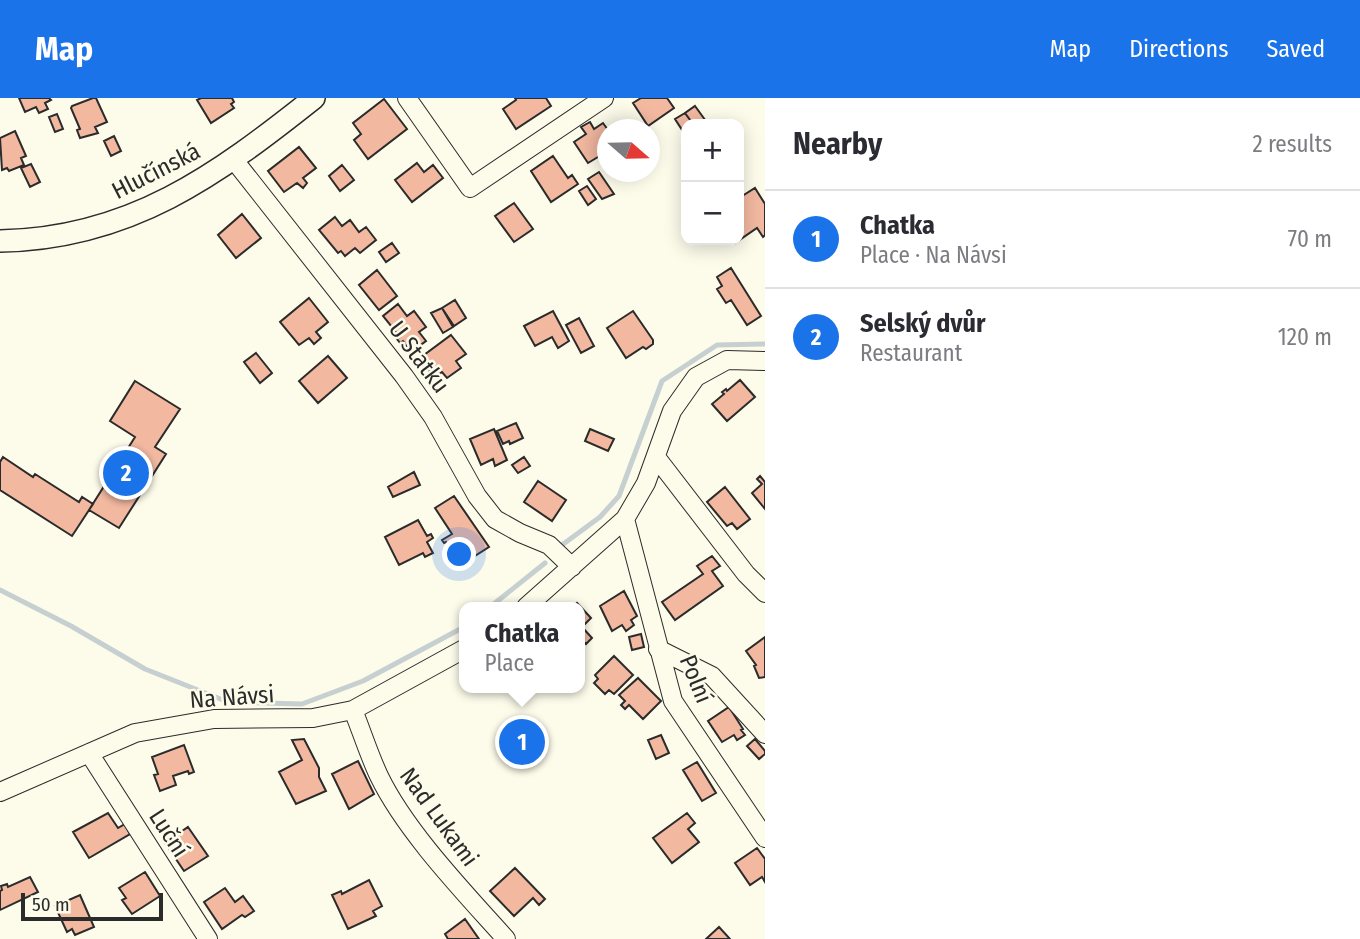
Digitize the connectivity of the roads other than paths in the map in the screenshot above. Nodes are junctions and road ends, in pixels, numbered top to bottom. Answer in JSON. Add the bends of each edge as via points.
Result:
{"nodes":[{"id":1,"x":314,"y":98,"type":"edge"},
{"id":2,"x":407,"y":98,"type":"edge"},
{"id":3,"x":604,"y":98,"type":"edge"},
{"id":4,"x":234,"y":160,"type":"junction"},
{"id":5,"x":0,"y":241,"type":"edge"},
{"id":6,"x":765,"y":361,"type":"edge"},
{"id":7,"x":656,"y":457,"type":"junction"},
{"id":8,"x":625,"y":519,"type":"junction"},
{"id":9,"x":572,"y":566,"type":"junction"},
{"id":10,"x":765,"y":593,"type":"edge"},
{"id":11,"x":532,"y":602,"type":"edge"},
{"id":12,"x":658,"y":649,"type":"junction"},
{"id":13,"x":459,"y":652,"type":"edge"},
{"id":14,"x":354,"y":710,"type":"junction"},
{"id":15,"x":765,"y":734,"type":"edge"},
{"id":16,"x":89,"y":753,"type":"junction"},
{"id":17,"x":0,"y":792,"type":"edge"},
{"id":18,"x":765,"y":838,"type":"edge"},
{"id":19,"x":208,"y":939,"type":"edge"},
{"id":20,"x":506,"y":939,"type":"edge"}],
"edges":[{"from":1,"to":4,"type":"street","name":"Hlučínská"},
{"from":2,"to":3,"type":"street","via":[[470,188]]},
{"from":4,"to":5,"type":"street","name":"Hlučínská","via":[[163,202],[97,228],[57,237]]},
{"from":4,"to":9,"type":"street","name":"U Statku","via":[[404,376],[495,519],[549,545]]},
{"from":6,"to":7,"type":"street","via":[[727,360],[696,377],[672,411]]},
{"from":7,"to":8,"type":"street"},
{"from":7,"to":10,"type":"street"},
{"from":8,"to":9,"type":"street"},
{"from":8,"to":12,"type":"street","name":"Polní"},
{"from":9,"to":11,"type":"street"},
{"from":12,"to":15,"type":"street","via":[[712,676]]},
{"from":12,"to":18,"type":"street","name":"Polní","via":[[673,701]]},
{"from":13,"to":14,"type":"street","name":"Na Návsi"},
{"from":14,"to":16,"type":"street","name":"Na Návsi","via":[[313,718],[214,719],[135,733]]},
{"from":14,"to":20,"type":"street","name":"Nad Lukami","via":[[379,777],[411,826]]},
{"from":16,"to":17,"type":"street","name":"Na Návsi"},
{"from":16,"to":19,"type":"street","name":"Luční"}]}
